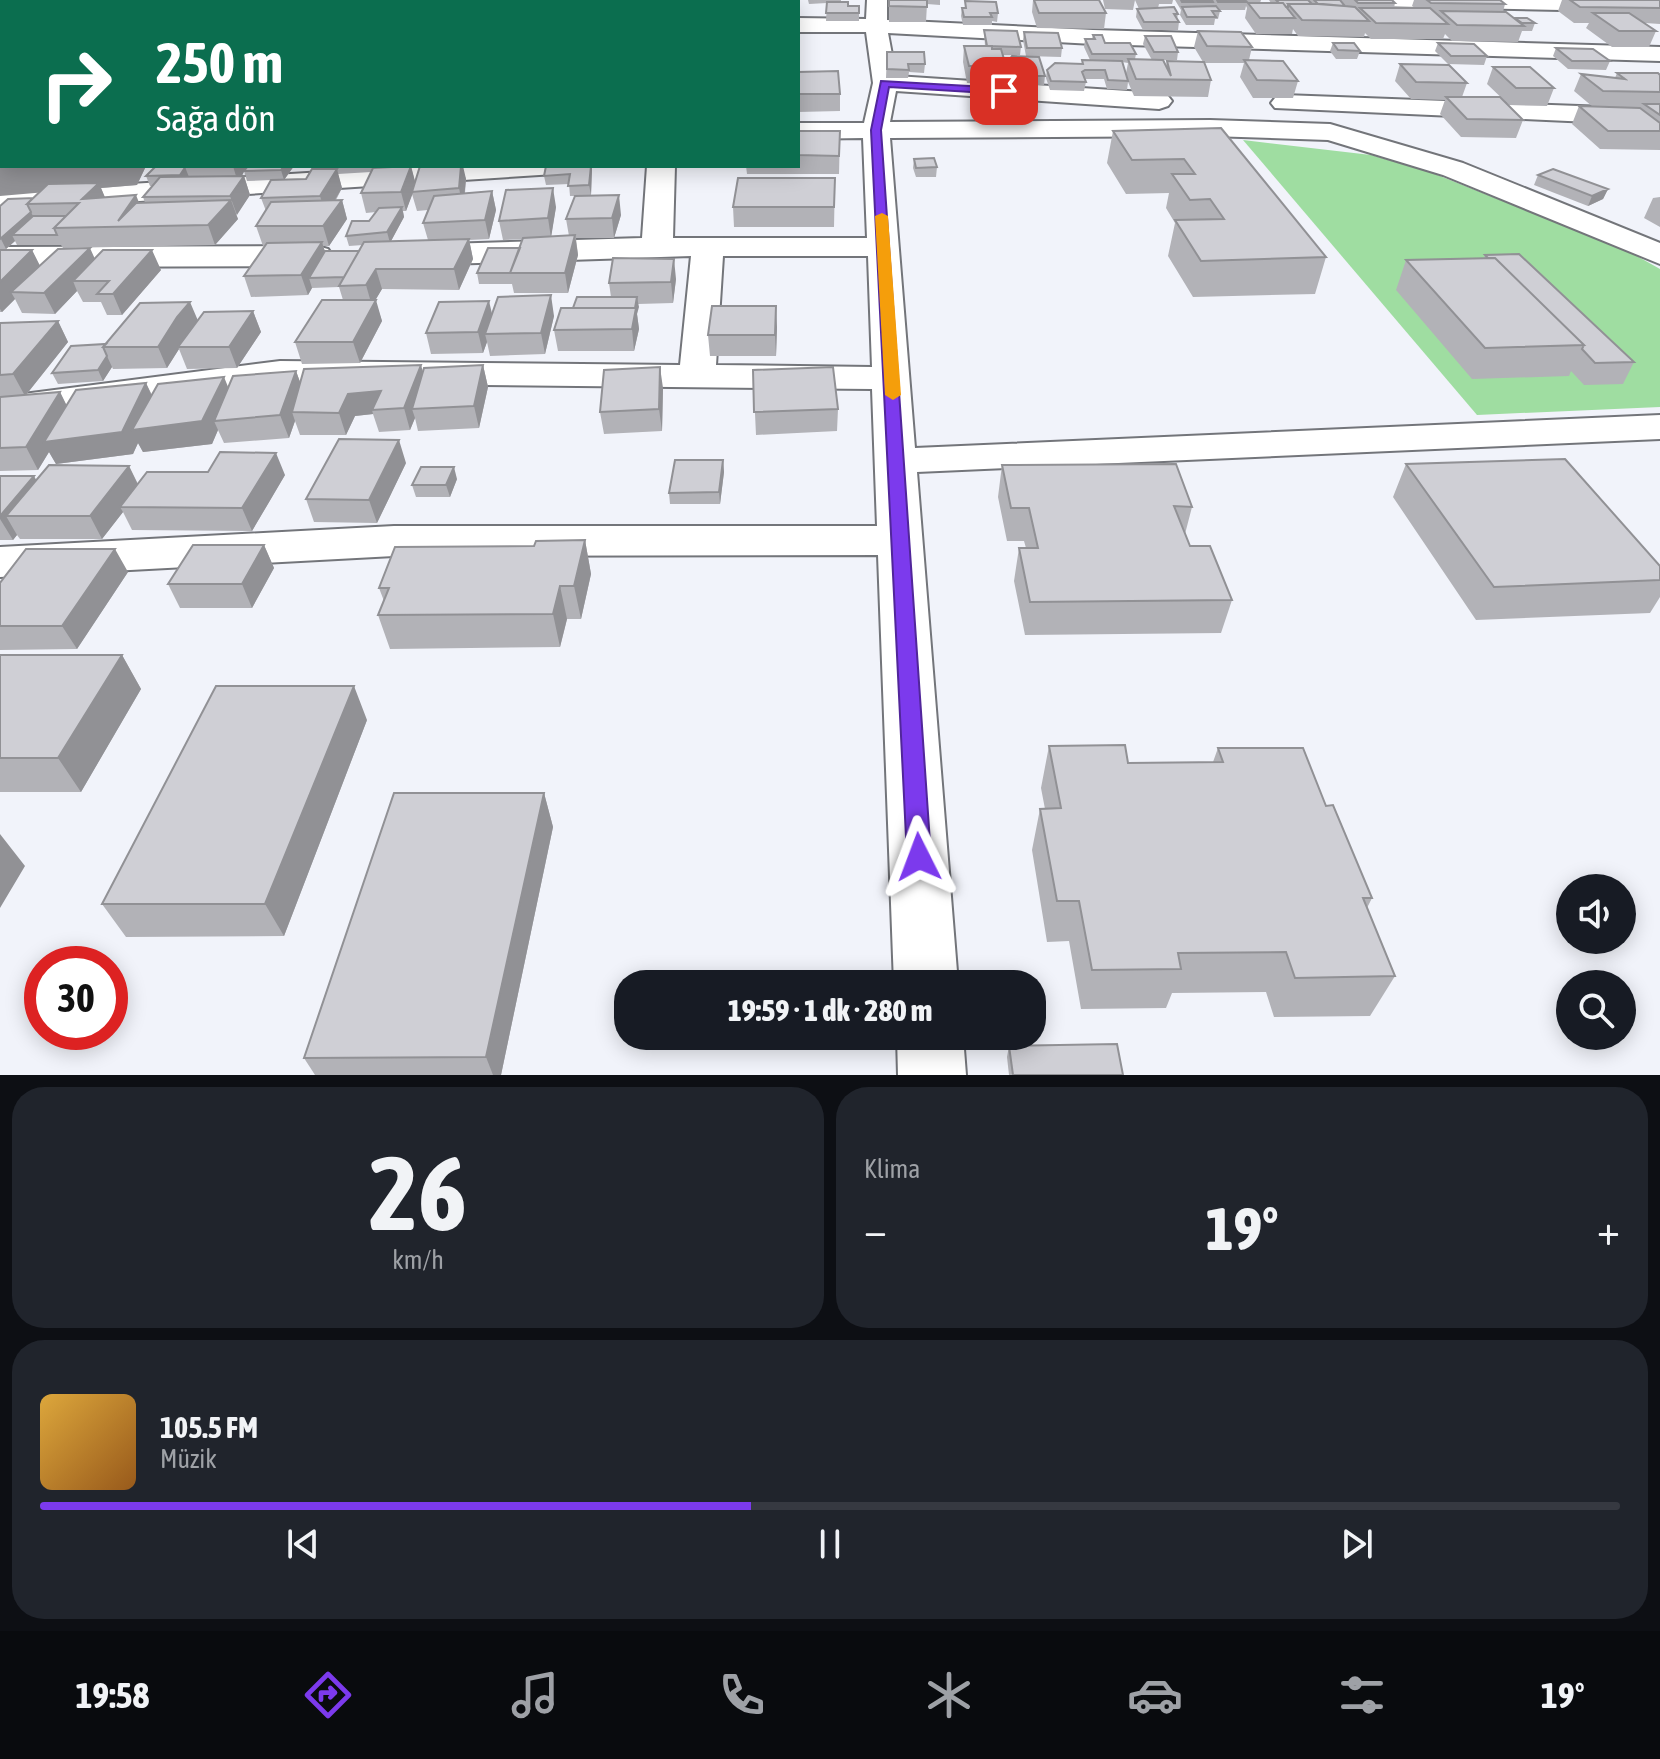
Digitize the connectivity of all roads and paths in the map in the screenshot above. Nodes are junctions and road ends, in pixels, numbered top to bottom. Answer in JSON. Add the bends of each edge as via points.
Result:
{"nodes":[{"id":1,"x":1371,"y":0,"type":"edge"},
{"id":2,"x":1660,"y":6,"type":"edge"},
{"id":3,"x":877,"y":13,"type":"edge"},
{"id":4,"x":800,"y":25,"type":"edge"},
{"id":5,"x":1660,"y":54,"type":"edge"},
{"id":6,"x":885,"y":83,"type":"junction"},
{"id":7,"x":1184,"y":102,"type":"edge"},
{"id":8,"x":1637,"y":116,"type":"edge"},
{"id":9,"x":1240,"y":129,"type":"junction"},
{"id":10,"x":876,"y":130,"type":"junction"},
{"id":11,"x":800,"y":131,"type":"edge"},
{"id":12,"x":523,"y":168,"type":"edge"},
{"id":13,"x":661,"y":168,"type":"edge"},
{"id":14,"x":0,"y":201,"type":"edge"},
{"id":15,"x":657,"y":247,"type":"junction"},
{"id":16,"x":708,"y":247,"type":"junction"},
{"id":17,"x":883,"y":247,"type":"junction"},
{"id":18,"x":1660,"y":254,"type":"edge"},
{"id":19,"x":339,"y":256,"type":"edge"},
{"id":20,"x":387,"y":256,"type":"edge"},
{"id":21,"x":0,"y":257,"type":"edge"},
{"id":22,"x":697,"y":376,"type":"junction"},
{"id":23,"x":892,"y":378,"type":"junction"},
{"id":24,"x":0,"y":409,"type":"edge"},
{"id":25,"x":1660,"y":427,"type":"edge"},
{"id":26,"x":897,"y":461,"type":"junction"},
{"id":27,"x":899,"y":540,"type":"junction"},
{"id":28,"x":6,"y":569,"type":"edge"},
{"id":29,"x":925,"y":970,"type":"edge"},
{"id":30,"x":931,"y":1050,"type":"edge"},
{"id":31,"x":932,"y":1075,"type":"edge"}],
"edges":[{"from":1,"to":2,"type":"street"},
{"from":3,"to":4,"type":"street"},
{"from":3,"to":5,"type":"street","via":[[1093,37]]},
{"from":3,"to":6,"type":"street"},
{"from":6,"to":7,"type":"street"},
{"from":6,"to":10,"type":"street"},
{"from":8,"to":9,"type":"street","via":[[1261,103]]},
{"from":9,"to":10,"type":"street"},
{"from":9,"to":18,"type":"street","via":[[1330,132],[1453,169]]},
{"from":10,"to":11,"type":"street"},
{"from":10,"to":17,"type":"street"},
{"from":12,"to":14,"type":"street"},
{"from":13,"to":15,"type":"street"},
{"from":15,"to":16,"type":"street"},
{"from":15,"to":20,"type":"street"},
{"from":16,"to":17,"type":"street"},
{"from":16,"to":22,"type":"street"},
{"from":17,"to":23,"type":"street"},
{"from":19,"to":21,"type":"street"},
{"from":22,"to":23,"type":"street"},
{"from":22,"to":24,"type":"street","via":[[280,372]]},
{"from":23,"to":26,"type":"street"},
{"from":25,"to":26,"type":"street"},
{"from":26,"to":27,"type":"street"},
{"from":27,"to":28,"type":"street","via":[[394,541]]},
{"from":27,"to":29,"type":"street"},
{"from":30,"to":31,"type":"street"}]}
